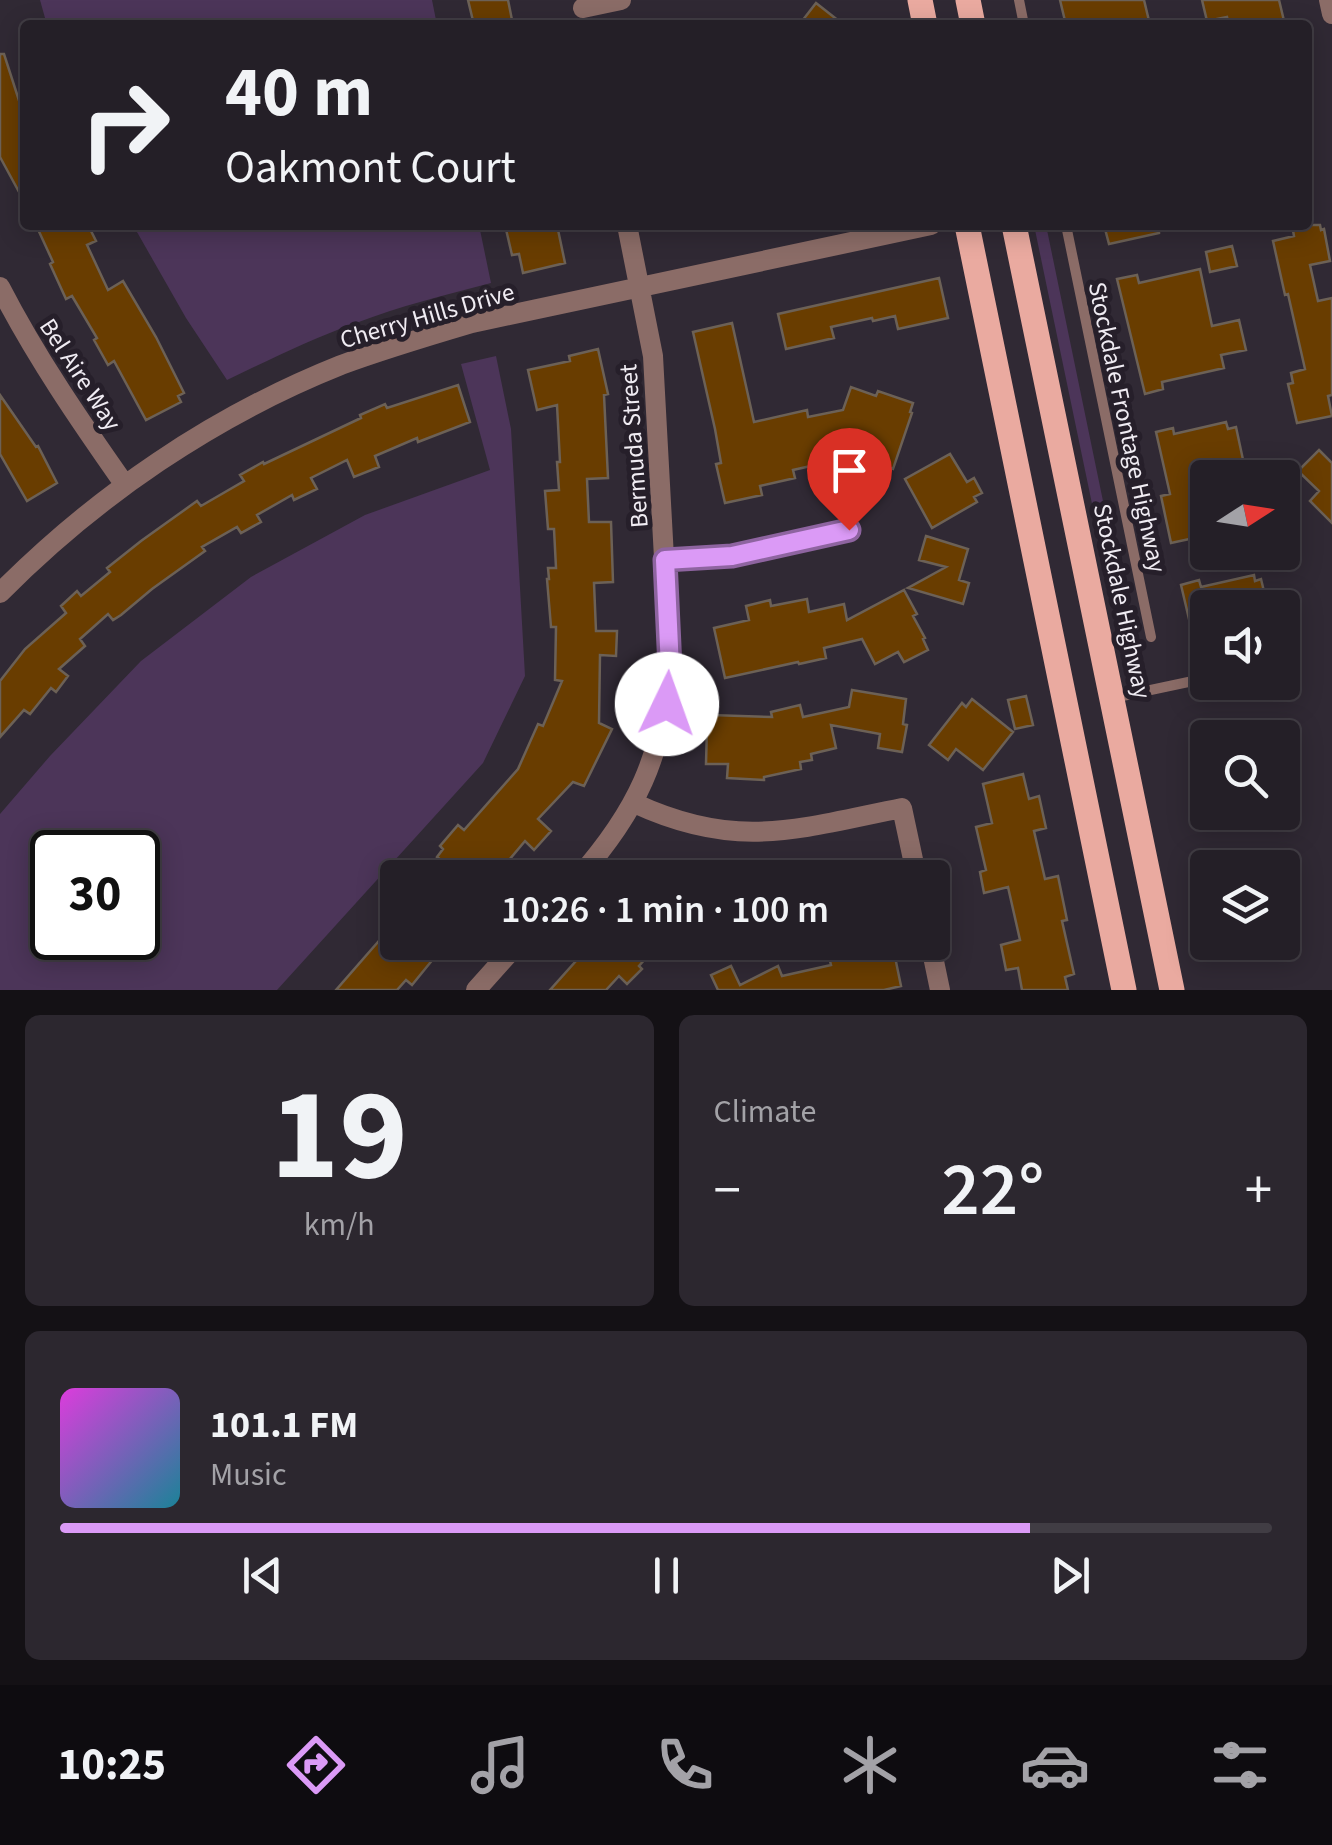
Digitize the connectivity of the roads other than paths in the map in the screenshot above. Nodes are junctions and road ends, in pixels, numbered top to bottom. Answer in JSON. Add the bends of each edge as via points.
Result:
{"nodes":[{"id":1,"x":622,"y":0,"type":"edge"},
{"id":2,"x":1329,"y":0,"type":"edge"},
{"id":3,"x":583,"y":11,"type":"edge"},
{"id":4,"x":1332,"y":14,"type":"edge"},
{"id":5,"x":628,"y":230,"type":"edge"},
{"id":6,"x":908,"y":230,"type":"edge"},
{"id":7,"x":968,"y":230,"type":"edge"},
{"id":8,"x":1015,"y":230,"type":"edge"},
{"id":9,"x":1067,"y":230,"type":"edge"},
{"id":10,"x":0,"y":287,"type":"edge"},
{"id":11,"x":640,"y":288,"type":"junction"},
{"id":12,"x":126,"y":485,"type":"junction"},
{"id":13,"x":849,"y":530,"type":"dead end"},
{"id":14,"x":665,"y":560,"type":"junction"},
{"id":15,"x":0,"y":593,"type":"edge"},
{"id":16,"x":1150,"y":637,"type":"dead end"},
{"id":17,"x":1190,"y":682,"type":"edge"},
{"id":18,"x":1112,"y":698,"type":"junction"},
{"id":19,"x":634,"y":803,"type":"junction"},
{"id":20,"x":593,"y":860,"type":"edge"},
{"id":21,"x":912,"y":860,"type":"edge"},
{"id":22,"x":503,"y":960,"type":"edge"},
{"id":23,"x":934,"y":960,"type":"edge"},
{"id":24,"x":476,"y":990,"type":"edge"},
{"id":25,"x":940,"y":990,"type":"edge"},
{"id":26,"x":1124,"y":990,"type":"edge"},
{"id":27,"x":1172,"y":990,"type":"edge"}],
"edges":[{"from":1,"to":3,"type":"street"},
{"from":2,"to":4,"type":"street"},
{"from":5,"to":11,"type":"street","name":"Bermuda Street"},
{"from":6,"to":11,"type":"street","name":"Cherry Hills Drive"},
{"from":7,"to":26,"type":"main road"},
{"from":8,"to":18,"type":"main road","name":"Stockdale Highway"},
{"from":9,"to":16,"type":"lane","name":"Stockdale Frontage Highway"},
{"from":10,"to":12,"type":"street","name":"Bel Aire Way"},
{"from":11,"to":12,"type":"street","name":"Cherry Hills Drive","via":[[472,323],[339,366],[214,428]]},
{"from":11,"to":14,"type":"street","name":"Bermuda Street","via":[[653,356]]},
{"from":12,"to":15,"type":"street","name":"Cherry Hills Drive"},
{"from":13,"to":14,"type":"street","via":[[732,556]]},
{"from":14,"to":19,"type":"street","name":"Bermuda Street","via":[[667,704]]},
{"from":17,"to":18,"type":"lane"},
{"from":18,"to":27,"type":"main road","name":"Stockdale Highway"},
{"from":19,"to":20,"type":"street","name":"Bermuda Street"},
{"from":19,"to":21,"type":"street","via":[[665,818],[737,833],[771,833],[902,808]]},
{"from":22,"to":24,"type":"street"},
{"from":23,"to":25,"type":"street"}]}
